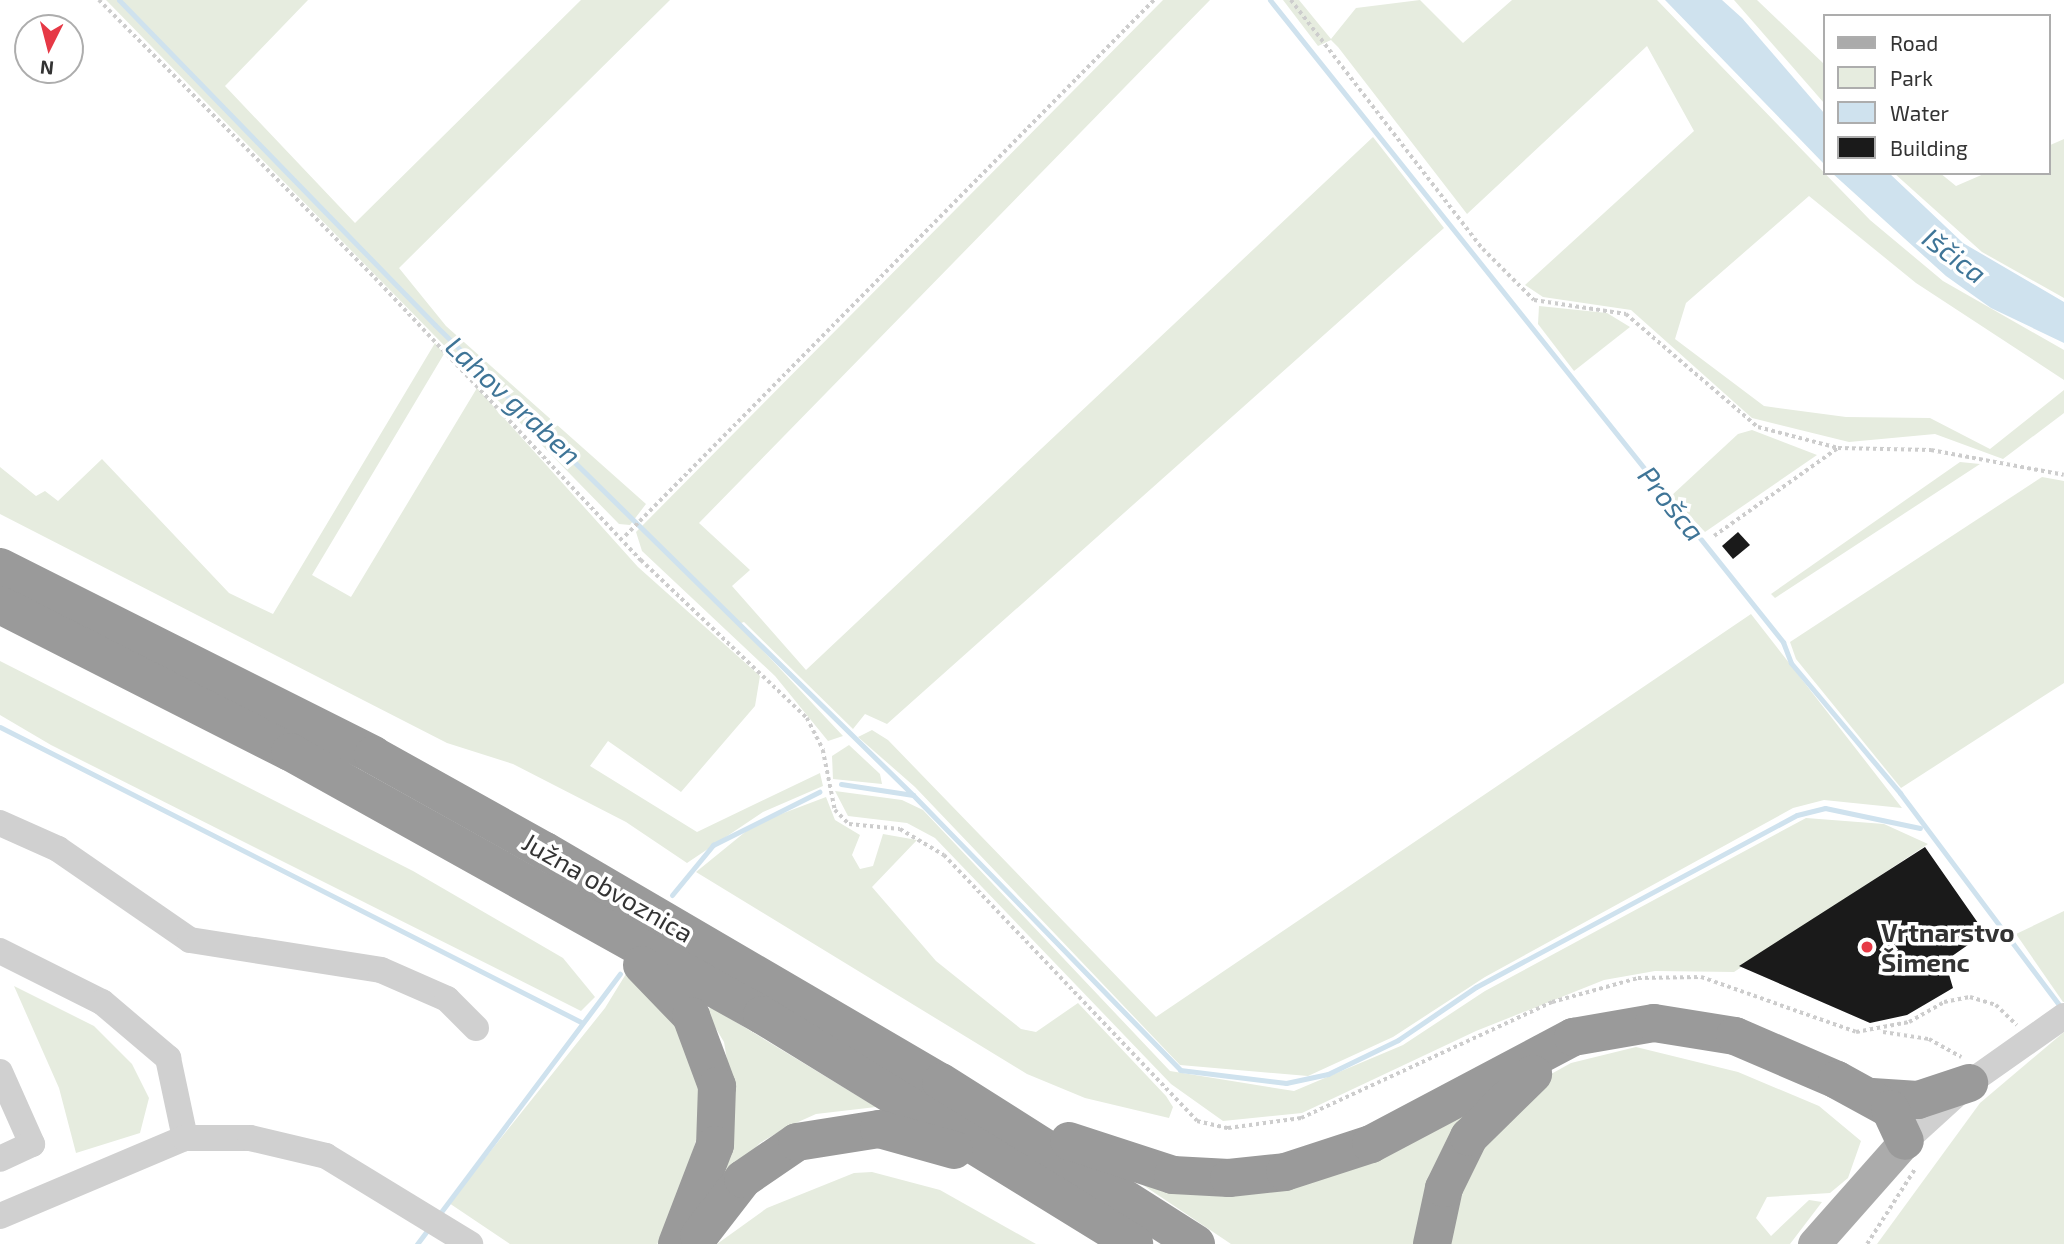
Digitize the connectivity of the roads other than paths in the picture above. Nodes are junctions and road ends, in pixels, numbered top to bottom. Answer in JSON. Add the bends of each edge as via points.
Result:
{"nodes":[{"id":1,"x":0,"y":567,"type":"edge"},
{"id":2,"x":0,"y":605,"type":"edge"},
{"id":3,"x":290,"y":752,"type":"junction"},
{"id":4,"x":0,"y":823,"type":"edge"},
{"id":5,"x":0,"y":951,"type":"edge"},
{"id":6,"x":2047,"y":1027,"type":"edge"},
{"id":7,"x":476,"y":1028,"type":"dead end"},
{"id":8,"x":0,"y":1072,"type":"edge"},
{"id":9,"x":1972,"y":1082,"type":"junction"},
{"id":10,"x":941,"y":1083,"type":"junction"},
{"id":11,"x":1872,"y":1097,"type":"junction"},
{"id":12,"x":7,"y":1108,"type":"edge"},
{"id":13,"x":184,"y":1138,"type":"junction"},
{"id":14,"x":1909,"y":1148,"type":"junction"},
{"id":15,"x":0,"y":1160,"type":"edge"},
{"id":16,"x":1086,"y":1213,"type":"junction"},
{"id":17,"x":0,"y":1216,"type":"edge"},
{"id":18,"x":448,"y":1232,"type":"edge"},
{"id":19,"x":677,"y":1244,"type":"edge"},
{"id":20,"x":694,"y":1244,"type":"edge"},
{"id":21,"x":1133,"y":1244,"type":"edge"},
{"id":22,"x":1196,"y":1244,"type":"edge"},
{"id":23,"x":1432,"y":1244,"type":"edge"},
{"id":24,"x":1814,"y":1244,"type":"edge"}],
"edges":[{"from":1,"to":10,"type":"highway","name":"Južna obvoznica","via":[[373,755]]},
{"from":2,"to":3,"type":"highway","name":"Južna obvoznica"},
{"from":3,"to":16,"type":"highway","name":"Južna obvoznica","via":[[762,1015]]},
{"from":3,"to":19,"type":"highway","via":[[352,800],[635,960],[681,1002],[710,1056],[719,1125],[701,1195]]},
{"from":4,"to":7,"type":"street","via":[[58,849],[190,940],[381,970],[447,999]]},
{"from":5,"to":13,"type":"street","via":[[102,1002],[168,1058]]},
{"from":6,"to":9,"type":"street"},
{"from":8,"to":12,"type":"street"},
{"from":9,"to":11,"type":"highway","via":[[1918,1100]]},
{"from":9,"to":14,"type":"street"},
{"from":10,"to":11,"type":"highway","via":[[988,1094],[1103,1157],[1172,1175],[1228,1178],[1340,1157],[1546,1049],[1631,1024],[1679,1024],[1735,1036]]},
{"from":10,"to":22,"type":"highway","name":"Južna obvoznica"},
{"from":11,"to":14,"type":"highway","via":[[1899,1119]]},
{"from":12,"to":15,"type":"street","via":[[32,1144]]},
{"from":13,"to":17,"type":"street"},
{"from":13,"to":18,"type":"street","via":[[250,1138],[303,1149],[373,1179]]},
{"from":14,"to":23,"type":"highway","via":[[1787,1076],[1725,1048],[1653,1037],[1599,1045],[1543,1067],[1482,1120],[1444,1188]]},
{"from":14,"to":24,"type":"main road"},
{"from":16,"to":20,"type":"highway","via":[[1019,1190],[932,1140],[862,1128],[812,1137],[770,1157],[721,1202]]},
{"from":16,"to":21,"type":"highway","name":"Južna obvoznica"}]}
